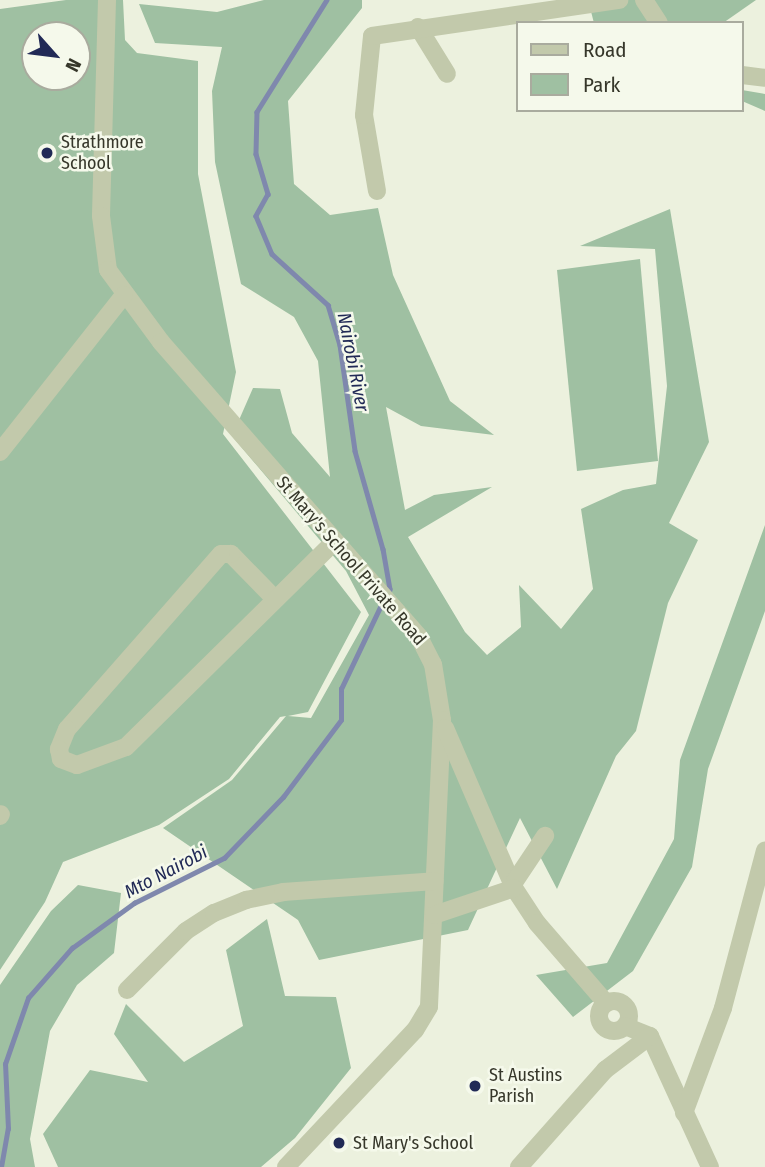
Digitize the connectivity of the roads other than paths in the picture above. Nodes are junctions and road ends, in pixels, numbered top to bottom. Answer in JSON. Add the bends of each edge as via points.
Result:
{"nodes":[{"id":1,"x":107,"y":0,"type":"edge"},
{"id":2,"x":619,"y":0,"type":"edge"},
{"id":3,"x":644,"y":0,"type":"edge"},
{"id":4,"x":658,"y":21,"type":"edge"},
{"id":5,"x":418,"y":27,"type":"junction"},
{"id":6,"x":447,"y":74,"type":"dead end"},
{"id":7,"x":744,"y":75,"type":"edge"},
{"id":8,"x":765,"y":78,"type":"edge"},
{"id":9,"x":377,"y":191,"type":"dead end"},
{"id":10,"x":124,"y":295,"type":"junction"},
{"id":11,"x":0,"y":452,"type":"edge"},
{"id":12,"x":334,"y":542,"type":"junction"},
{"id":13,"x":274,"y":598,"type":"junction"},
{"id":14,"x":442,"y":720,"type":"junction"},
{"id":15,"x":545,"y":836,"type":"dead end"},
{"id":16,"x":765,"y":850,"type":"edge"},
{"id":17,"x":435,"y":881,"type":"junction"},
{"id":18,"x":513,"y":886,"type":"junction"},
{"id":19,"x":434,"y":915,"type":"junction"},
{"id":20,"x":127,"y":990,"type":"dead end"},
{"id":21,"x":650,"y":1036,"type":"junction"},
{"id":22,"x":684,"y":1113,"type":"junction"},
{"id":23,"x":286,"y":1167,"type":"edge"},
{"id":24,"x":519,"y":1167,"type":"edge"},
{"id":25,"x":710,"y":1167,"type":"edge"}],
"edges":[{"from":1,"to":10,"type":"street","name":"St Mary's School Private Road","via":[[101,216],[108,270]]},
{"from":2,"to":5,"type":"street"},
{"from":3,"to":4,"type":"street"},
{"from":5,"to":6,"type":"street"},
{"from":5,"to":9,"type":"street","via":[[377,33],[370,39],[364,115]]},
{"from":7,"to":8,"type":"street"},
{"from":10,"to":11,"type":"street"},
{"from":10,"to":12,"type":"street","name":"St Mary's School Private Road"},
{"from":12,"to":13,"type":"street"},
{"from":12,"to":14,"type":"street","name":"St Mary's School Private Road","via":[[427,648]]},
{"from":13,"to":13,"type":"street","via":[[231,554],[221,554],[67,729],[59,749],[61,759],[85,764],[126,747],[200,678]]},
{"from":14,"to":17,"type":"street","name":"St Mary's School Private Road"},
{"from":14,"to":18,"type":"street"},
{"from":15,"to":18,"type":"street"},
{"from":16,"to":22,"type":"street","via":[[723,1008]]},
{"from":17,"to":19,"type":"street","name":"St Mary's School Private Road"},
{"from":17,"to":20,"type":"street","via":[[283,892],[246,900],[186,931]]},
{"from":18,"to":19,"type":"street"},
{"from":18,"to":21,"type":"street","via":[[551,941],[606,1003],[600,1014],[603,1025],[614,1030],[625,1026]]},
{"from":19,"to":23,"type":"street","name":"St Mary's School Private Road","via":[[432,988],[422,1019]]},
{"from":21,"to":22,"type":"street"},
{"from":21,"to":24,"type":"street","via":[[605,1070]]},
{"from":22,"to":25,"type":"street"}]}
